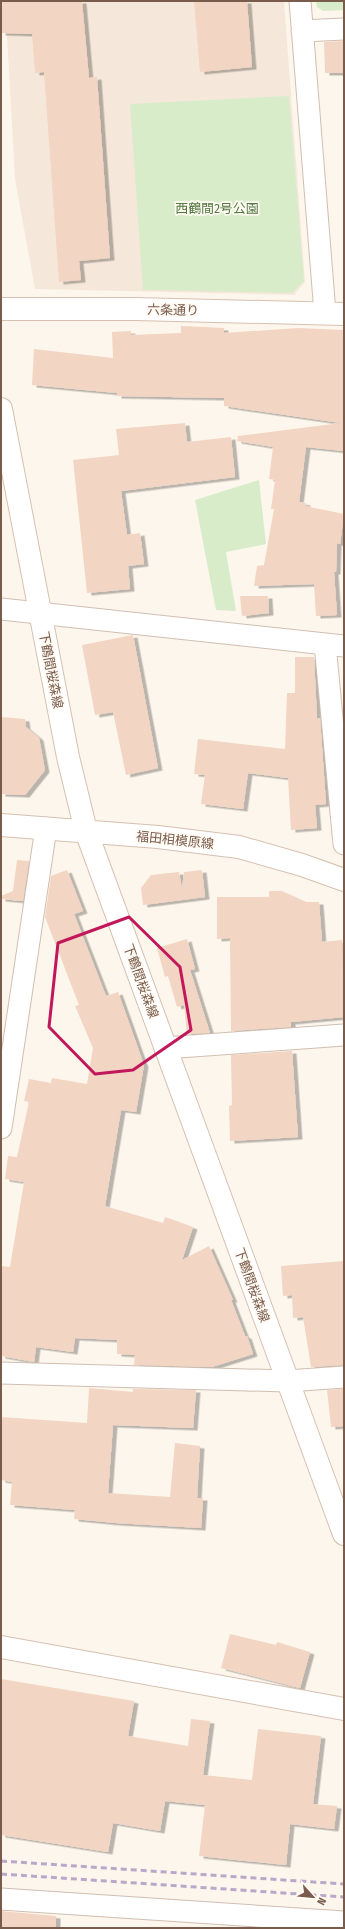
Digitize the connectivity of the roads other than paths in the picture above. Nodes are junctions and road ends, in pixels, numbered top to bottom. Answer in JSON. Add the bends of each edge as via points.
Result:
{"nodes":[{"id":1,"x":300,"y":1,"type":"edge"},
{"id":2,"x":344,"y":29,"type":"edge"},
{"id":3,"x":302,"y":31,"type":"junction"},
{"id":4,"x":1,"y":309,"type":"edge"},
{"id":5,"x":334,"y":314,"type":"edge"},
{"id":6,"x":1,"y":409,"type":"edge"},
{"id":7,"x":1,"y":609,"type":"edge"},
{"id":8,"x":41,"y":614,"type":"junction"},
{"id":9,"x":335,"y":645,"type":"edge"},
{"id":10,"x":1,"y":825,"type":"edge"},
{"id":11,"x":46,"y":828,"type":"junction"},
{"id":12,"x":86,"y":831,"type":"junction"},
{"id":13,"x":344,"y":844,"type":"edge"},
{"id":14,"x":344,"y":880,"type":"edge"},
{"id":15,"x":344,"y":1035,"type":"edge"},
{"id":16,"x":165,"y":1048,"type":"junction"},
{"id":17,"x":1,"y":1128,"type":"edge"},
{"id":18,"x":1,"y":1373,"type":"edge"},
{"id":19,"x":344,"y":1377,"type":"edge"},
{"id":20,"x":287,"y":1381,"type":"junction"},
{"id":21,"x":344,"y":1534,"type":"edge"},
{"id":22,"x":1,"y":1647,"type":"edge"},
{"id":23,"x":344,"y":1709,"type":"edge"},
{"id":24,"x":1,"y":1899,"type":"edge"},
{"id":25,"x":344,"y":1922,"type":"edge"}],
"edges":[{"from":1,"to":3,"type":"street"},
{"from":2,"to":3,"type":"street"},
{"from":3,"to":5,"type":"street"},
{"from":4,"to":5,"type":"street","name":"六条通り"},
{"from":6,"to":8,"type":"street","name":"下鶴間桜森線"},
{"from":7,"to":8,"type":"street"},
{"from":8,"to":9,"type":"street"},
{"from":8,"to":12,"type":"street","name":"下鶴間桜森線","via":[[68,757]]},
{"from":9,"to":13,"type":"street"},
{"from":10,"to":11,"type":"street","name":"福田相模原線"},
{"from":11,"to":12,"type":"street","name":"福田相模原線"},
{"from":11,"to":17,"type":"street"},
{"from":12,"to":14,"type":"street","name":"福田相模原線","via":[[239,847]]},
{"from":12,"to":16,"type":"street","name":"下鶴間桜森線"},
{"from":15,"to":16,"type":"street"},
{"from":16,"to":20,"type":"street","name":"下鶴間桜森線"},
{"from":18,"to":20,"type":"street"},
{"from":19,"to":20,"type":"street"},
{"from":20,"to":21,"type":"street","name":"下鶴間桜森線"},
{"from":22,"to":23,"type":"street"},
{"from":24,"to":25,"type":"street"}]}
